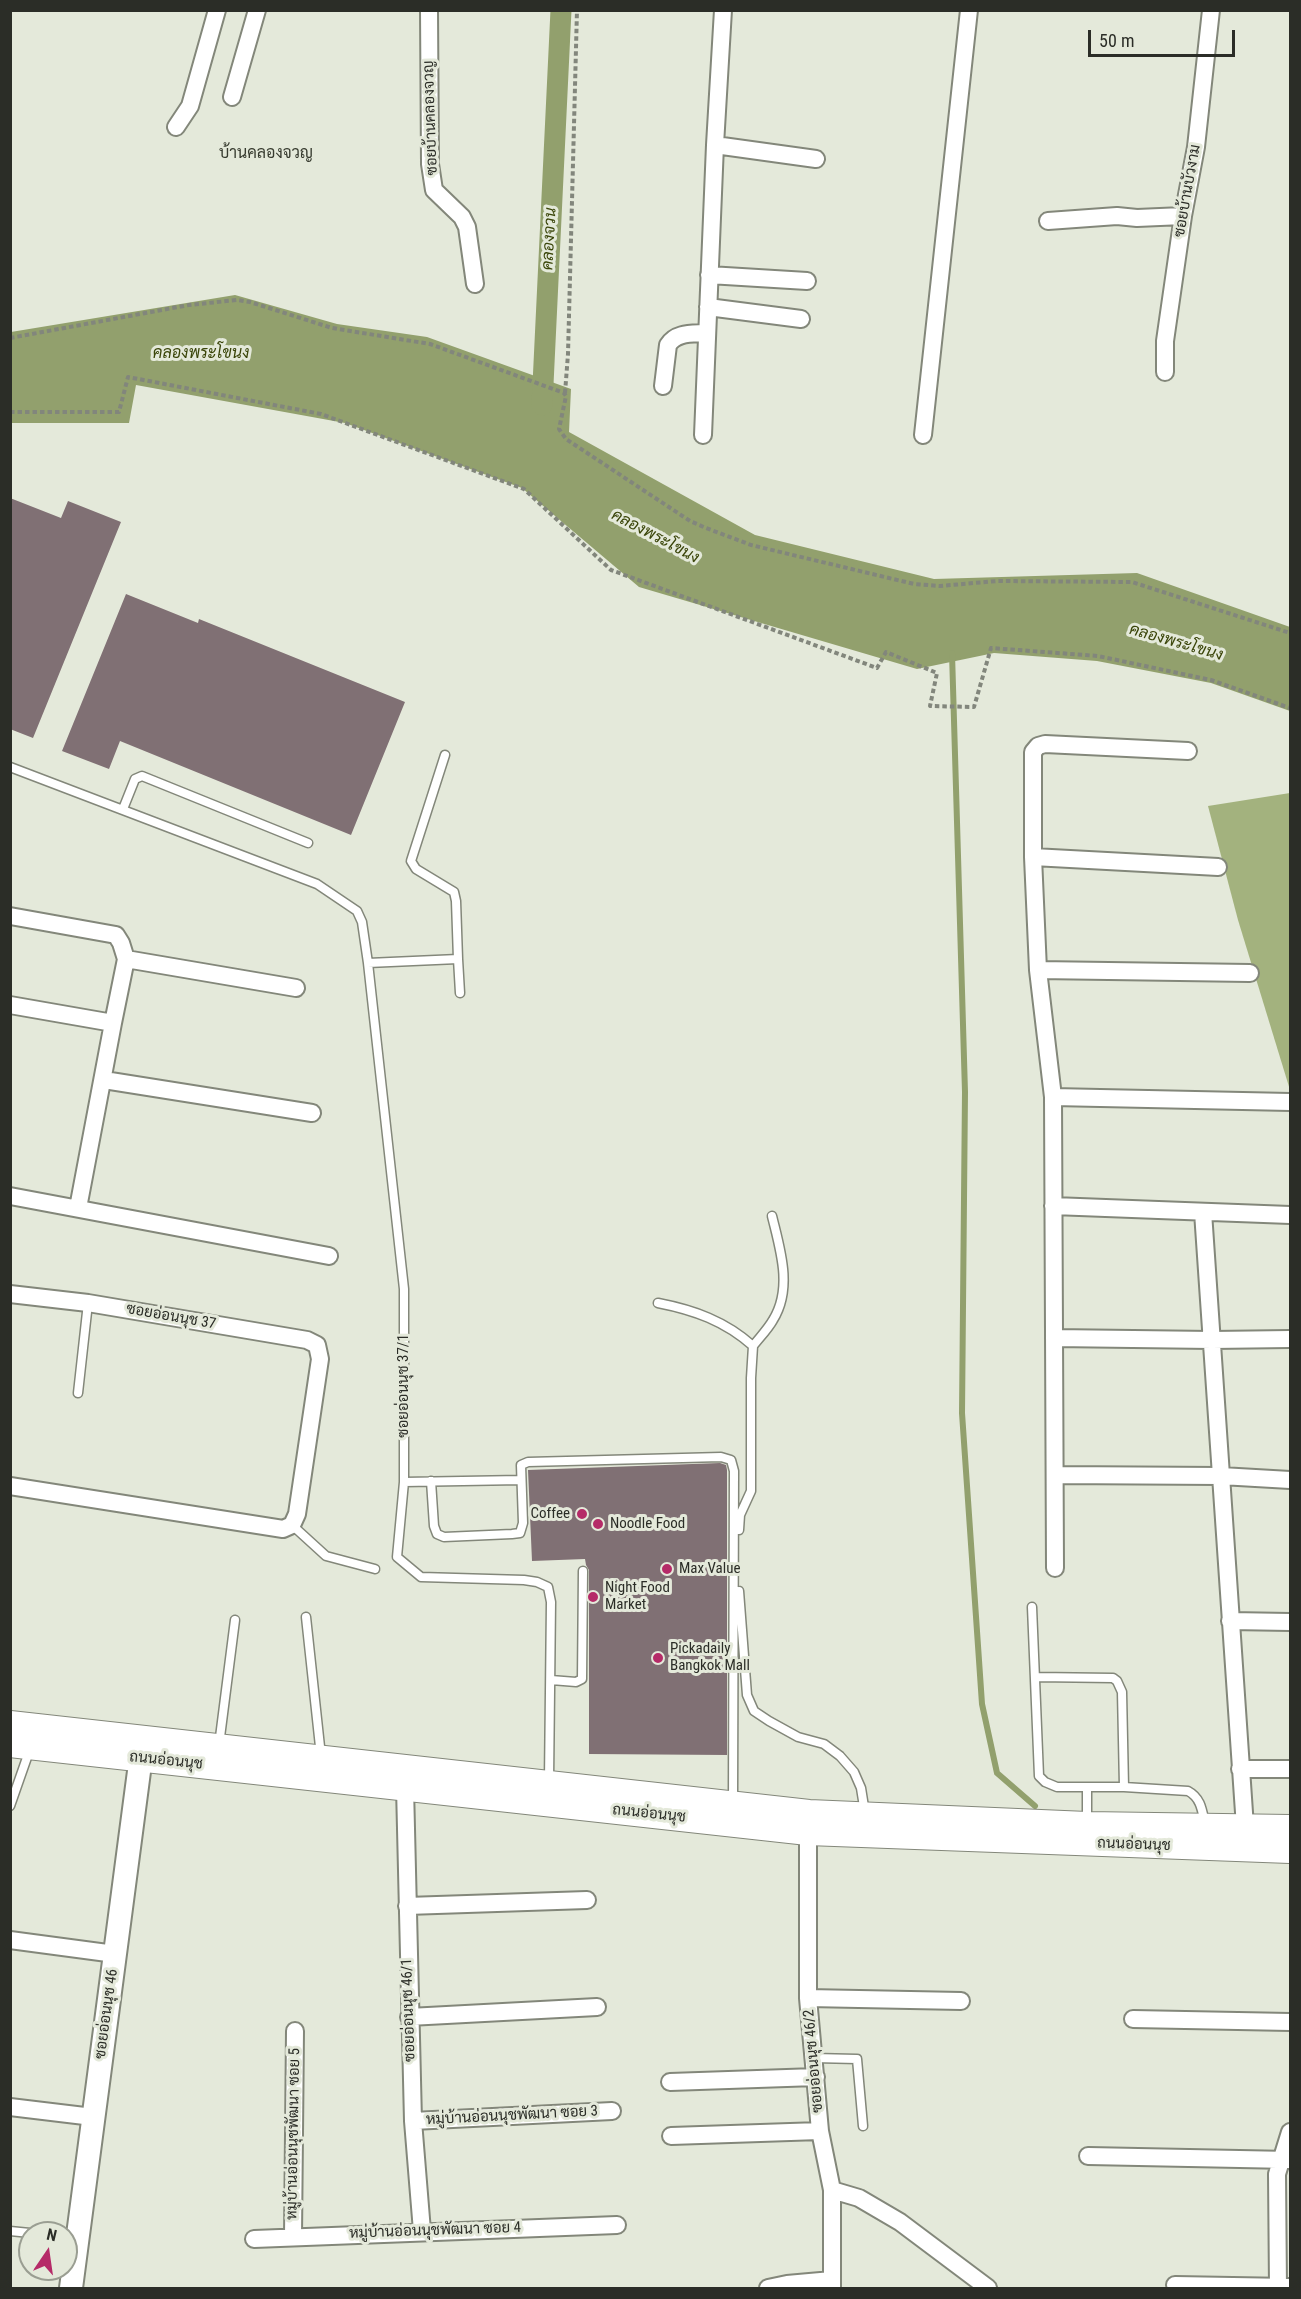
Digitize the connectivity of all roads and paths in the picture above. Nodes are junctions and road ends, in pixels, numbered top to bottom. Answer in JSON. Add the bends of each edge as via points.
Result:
{"nodes":[{"id":1,"x":217,"y":10,"type":"edge"},
{"id":2,"x":256,"y":10,"type":"edge"},
{"id":3,"x":429,"y":10,"type":"edge"},
{"id":4,"x":578,"y":10,"type":"edge"},
{"id":5,"x":723,"y":10,"type":"edge"},
{"id":6,"x":969,"y":10,"type":"edge"},
{"id":7,"x":1211,"y":10,"type":"edge"},
{"id":8,"x":232,"y":97,"type":"dead end"},
{"id":9,"x":176,"y":127,"type":"dead end"},
{"id":10,"x":715,"y":145,"type":"junction"},
{"id":11,"x":816,"y":159,"type":"dead end"},
{"id":12,"x":1183,"y":216,"type":"junction"},
{"id":13,"x":1048,"y":221,"type":"dead end"},
{"id":14,"x":709,"y":275,"type":"junction"},
{"id":15,"x":807,"y":281,"type":"dead end"},
{"id":16,"x":475,"y":284,"type":"dead end"},
{"id":17,"x":708,"y":307,"type":"junction"},
{"id":18,"x":801,"y":319,"type":"dead end"},
{"id":19,"x":706,"y":333,"type":"junction"},
{"id":20,"x":10,"y":338,"type":"edge"},
{"id":21,"x":1165,"y":372,"type":"dead end"},
{"id":22,"x":663,"y":386,"type":"dead end"},
{"id":23,"x":565,"y":394,"type":"junction"},
{"id":24,"x":10,"y":412,"type":"edge"},
{"id":25,"x":703,"y":435,"type":"dead end"},
{"id":26,"x":923,"y":435,"type":"dead end"},
{"id":27,"x":1290,"y":633,"type":"edge"},
{"id":28,"x":1290,"y":708,"type":"edge"},
{"id":29,"x":1188,"y":751,"type":"dead end"},
{"id":30,"x":445,"y":754,"type":"dead end"},
{"id":31,"x":10,"y":767,"type":"edge"},
{"id":32,"x":123,"y":809,"type":"junction"},
{"id":33,"x":308,"y":843,"type":"dead end"},
{"id":34,"x":1033,"y":856,"type":"junction"},
{"id":35,"x":1218,"y":867,"type":"dead end"},
{"id":36,"x":10,"y":916,"type":"edge"},
{"id":37,"x":126,"y":959,"type":"junction"},
{"id":38,"x":458,"y":959,"type":"junction"},
{"id":39,"x":368,"y":963,"type":"junction"},
{"id":40,"x":1038,"y":970,"type":"junction"},
{"id":41,"x":1250,"y":973,"type":"dead end"},
{"id":42,"x":296,"y":988,"type":"dead end"},
{"id":43,"x":460,"y":993,"type":"dead end"},
{"id":44,"x":10,"y":1005,"type":"edge"},
{"id":45,"x":113,"y":1023,"type":"junction"},
{"id":46,"x":104,"y":1080,"type":"junction"},
{"id":47,"x":1053,"y":1097,"type":"junction"},
{"id":48,"x":1290,"y":1102,"type":"edge"},
{"id":49,"x":312,"y":1113,"type":"dead end"},
{"id":50,"x":10,"y":1196,"type":"edge"},
{"id":51,"x":1053,"y":1206,"type":"junction"},
{"id":52,"x":78,"y":1208,"type":"junction"},
{"id":53,"x":1203,"y":1212,"type":"junction"},
{"id":54,"x":1290,"y":1215,"type":"edge"},
{"id":55,"x":772,"y":1216,"type":"dead end"},
{"id":56,"x":329,"y":1256,"type":"dead end"},
{"id":57,"x":10,"y":1294,"type":"edge"},
{"id":58,"x":88,"y":1303,"type":"junction"},
{"id":59,"x":658,"y":1303,"type":"dead end"},
{"id":60,"x":1054,"y":1338,"type":"junction"},
{"id":61,"x":1290,"y":1339,"type":"edge"},
{"id":62,"x":1212,"y":1340,"type":"junction"},
{"id":63,"x":753,"y":1346,"type":"junction"},
{"id":64,"x":78,"y":1393,"type":"dead end"},
{"id":65,"x":1055,"y":1475,"type":"junction"},
{"id":66,"x":1221,"y":1476,"type":"junction"},
{"id":67,"x":522,"y":1480,"type":"junction"},
{"id":68,"x":1290,"y":1480,"type":"edge"},
{"id":69,"x":431,"y":1481,"type":"junction"},
{"id":70,"x":404,"y":1482,"type":"junction"},
{"id":71,"x":10,"y":1486,"type":"edge"},
{"id":72,"x":292,"y":1525,"type":"junction"},
{"id":73,"x":1055,"y":1568,"type":"dead end"},
{"id":74,"x":375,"y":1569,"type":"dead end"},
{"id":75,"x":583,"y":1571,"type":"dead end"},
{"id":76,"x":1032,"y":1607,"type":"dead end"},
{"id":77,"x":306,"y":1617,"type":"dead end"},
{"id":78,"x":235,"y":1620,"type":"dead end"},
{"id":79,"x":1230,"y":1622,"type":"junction"},
{"id":80,"x":1290,"y":1622,"type":"edge"},
{"id":81,"x":1036,"y":1677,"type":"junction"},
{"id":82,"x":551,"y":1680,"type":"junction"},
{"id":83,"x":10,"y":1724,"type":"edge"},
{"id":84,"x":27,"y":1739,"type":"edge"},
{"id":85,"x":218,"y":1747,"type":"junction"},
{"id":86,"x":142,"y":1748,"type":"junction"},
{"id":87,"x":321,"y":1759,"type":"junction"},
{"id":88,"x":1240,"y":1769,"type":"junction"},
{"id":89,"x":1290,"y":1769,"type":"edge"},
{"id":90,"x":405,"y":1778,"type":"junction"},
{"id":91,"x":549,"y":1784,"type":"junction"},
{"id":92,"x":1124,"y":1787,"type":"junction"},
{"id":93,"x":1087,"y":1788,"type":"junction"},
{"id":94,"x":733,"y":1805,"type":"junction"},
{"id":95,"x":10,"y":1806,"type":"edge"},
{"id":96,"x":866,"y":1816,"type":"junction"},
{"id":97,"x":808,"y":1822,"type":"junction"},
{"id":98,"x":1087,"y":1825,"type":"junction"},
{"id":99,"x":1206,"y":1827,"type":"junction"},
{"id":100,"x":1290,"y":1828,"type":"edge"},
{"id":101,"x":1246,"y":1838,"type":"junction"},
{"id":102,"x":1290,"y":1850,"type":"edge"},
{"id":103,"x":587,"y":1900,"type":"dead end"},
{"id":104,"x":407,"y":1906,"type":"junction"},
{"id":105,"x":10,"y":1940,"type":"edge"},
{"id":106,"x":115,"y":1954,"type":"junction"},
{"id":107,"x":808,"y":1998,"type":"junction"},
{"id":108,"x":960,"y":2001,"type":"dead end"},
{"id":109,"x":597,"y":2007,"type":"dead end"},
{"id":110,"x":409,"y":2017,"type":"junction"},
{"id":111,"x":1133,"y":2019,"type":"dead end"},
{"id":112,"x":1290,"y":2022,"type":"edge"},
{"id":113,"x":295,"y":2031,"type":"dead end"},
{"id":114,"x":814,"y":2058,"type":"junction"},
{"id":115,"x":816,"y":2077,"type":"junction"},
{"id":116,"x":670,"y":2082,"type":"dead end"},
{"id":117,"x":10,"y":2107,"type":"edge"},
{"id":118,"x":612,"y":2111,"type":"dead end"},
{"id":119,"x":93,"y":2117,"type":"junction"},
{"id":120,"x":413,"y":2121,"type":"junction"},
{"id":121,"x":862,"y":2126,"type":"dead end"},
{"id":122,"x":820,"y":2131,"type":"junction"},
{"id":123,"x":1290,"y":2132,"type":"edge"},
{"id":124,"x":671,"y":2136,"type":"dead end"},
{"id":125,"x":1088,"y":2156,"type":"dead end"},
{"id":126,"x":1286,"y":2160,"type":"edge"},
{"id":127,"x":832,"y":2190,"type":"junction"},
{"id":128,"x":75,"y":2221,"type":"edge"},
{"id":129,"x":617,"y":2225,"type":"dead end"},
{"id":130,"x":422,"y":2231,"type":"junction"},
{"id":131,"x":293,"y":2236,"type":"junction"},
{"id":132,"x":254,"y":2239,"type":"dead end"},
{"id":133,"x":832,"y":2284,"type":"edge"},
{"id":134,"x":1175,"y":2285,"type":"dead end"},
{"id":135,"x":1282,"y":2288,"type":"edge"},
{"id":136,"x":768,"y":2289,"type":"edge"},
{"id":137,"x":988,"y":2289,"type":"edge"}],
"edges":[{"from":1,"to":9,"type":"street","via":[[190,106]]},
{"from":2,"to":8,"type":"street"},
{"from":3,"to":16,"type":"street","name":"ซอยบ้านคลองจวญ","via":[[430,164],[434,190],[467,227]]},
{"from":4,"to":23,"type":"path"},
{"from":5,"to":10,"type":"street"},
{"from":6,"to":26,"type":"street"},
{"from":7,"to":12,"type":"street","name":"ซอยบ้านบัวงาม","via":[[1196,147]]},
{"from":10,"to":11,"type":"street"},
{"from":10,"to":14,"type":"street"},
{"from":12,"to":13,"type":"street"},
{"from":12,"to":21,"type":"street","name":"ซอยบ้านบัวงาม","via":[[1165,341]]},
{"from":14,"to":15,"type":"street"},
{"from":14,"to":17,"type":"street"},
{"from":17,"to":18,"type":"street"},
{"from":17,"to":19,"type":"street"},
{"from":19,"to":22,"type":"street","via":[[672,339]]},
{"from":19,"to":25,"type":"street"},
{"from":20,"to":23,"type":"path","via":[[237,300],[332,328],[430,344]]},
{"from":23,"to":27,"type":"path","via":[[559,429],[566,439],[690,521],[750,544],[914,584],[1132,582]]},
{"from":24,"to":28,"type":"path","via":[[119,412],[128,377],[321,414],[524,489],[611,570],[877,668],[885,652],[937,673],[930,706],[974,707],[991,648],[1110,659],[1211,680]]},
{"from":29,"to":34,"type":"street","via":[[1038,746],[1032,760]]},
{"from":30,"to":38,"type":"lane","via":[[411,861],[413,867],[456,896]]},
{"from":31,"to":32,"type":"lane","name":"ซอยอ่อนนุช 37/1"},
{"from":32,"to":33,"type":"lane","via":[[135,779],[142,776]]},
{"from":32,"to":39,"type":"lane","name":"ซอยอ่อนนุช 37/1","via":[[317,884],[357,911]]},
{"from":34,"to":35,"type":"street"},
{"from":34,"to":40,"type":"street"},
{"from":36,"to":37,"type":"street","via":[[116,935]]},
{"from":37,"to":42,"type":"street"},
{"from":37,"to":45,"type":"street"},
{"from":38,"to":39,"type":"lane"},
{"from":38,"to":43,"type":"lane"},
{"from":39,"to":70,"type":"lane","name":"ซอยอ่อนนุช 37/1","via":[[404,1289]]},
{"from":40,"to":41,"type":"street"},
{"from":40,"to":47,"type":"street"},
{"from":44,"to":45,"type":"street"},
{"from":45,"to":46,"type":"street"},
{"from":46,"to":49,"type":"street"},
{"from":46,"to":52,"type":"street"},
{"from":47,"to":48,"type":"street"},
{"from":47,"to":51,"type":"street"},
{"from":50,"to":52,"type":"street"},
{"from":51,"to":53,"type":"street"},
{"from":51,"to":60,"type":"street"},
{"from":52,"to":56,"type":"street"},
{"from":53,"to":54,"type":"street"},
{"from":53,"to":62,"type":"street"},
{"from":55,"to":63,"type":"lane","via":[[784,1267],[783,1288],[774,1320]]},
{"from":57,"to":58,"type":"street","name":"ซอยอ่อนนุช 37"},
{"from":58,"to":64,"type":"lane"},
{"from":58,"to":72,"type":"street","name":"ซอยอ่อนนุช 37","via":[[307,1340],[317,1345],[320,1359],[297,1514]]},
{"from":59,"to":63,"type":"lane","via":[[686,1308],[732,1328]]},
{"from":60,"to":62,"type":"street"},
{"from":60,"to":65,"type":"street"},
{"from":61,"to":62,"type":"street"},
{"from":62,"to":66,"type":"street"},
{"from":63,"to":96,"type":"lane","via":[[751,1491],[740,1515],[738,1543],[747,1695],[754,1711],[769,1722],[798,1737],[824,1744],[840,1756],[861,1788]]},
{"from":65,"to":66,"type":"street"},
{"from":65,"to":73,"type":"street"},
{"from":66,"to":68,"type":"street"},
{"from":66,"to":79,"type":"street"},
{"from":67,"to":69,"type":"lane"},
{"from":67,"to":69,"type":"lane","via":[[520,1533],[444,1537],[437,1534],[434,1526]]},
{"from":67,"to":94,"type":"lane","via":[[521,1465],[528,1462],[721,1457],[731,1460]]},
{"from":69,"to":70,"type":"lane"},
{"from":70,"to":82,"type":"lane","name":"ซอยอ่อนนุช 37/1","via":[[397,1557],[407,1567],[421,1576],[524,1580],[548,1587]]},
{"from":71,"to":72,"type":"street","via":[[283,1529]]},
{"from":72,"to":74,"type":"lane","via":[[326,1556]]},
{"from":75,"to":82,"type":"lane","via":[[582,1679]]},
{"from":76,"to":81,"type":"lane"},
{"from":77,"to":87,"type":"lane"},
{"from":78,"to":85,"type":"lane"},
{"from":79,"to":80,"type":"street"},
{"from":79,"to":88,"type":"street"},
{"from":81,"to":92,"type":"lane","via":[[1117,1681],[1122,1692]]},
{"from":81,"to":93,"type":"lane","via":[[1039,1776],[1051,1786]]},
{"from":82,"to":91,"type":"lane","name":"ซอยอ่อนนุช 37/1"},
{"from":83,"to":84,"type":"main road","name":"ถนนอ่อนนุช"},
{"from":84,"to":86,"type":"main road","name":"ถนนอ่อนนุช"},
{"from":84,"to":95,"type":"lane"},
{"from":85,"to":86,"type":"main road","name":"ถนนอ่อนนุช"},
{"from":85,"to":87,"type":"main road","name":"ถนนอ่อนนุช"},
{"from":86,"to":90,"type":"main road","name":"ถนนอ่อนนุช"},
{"from":86,"to":106,"type":"street","name":"ซอยอ่อนนุช 46"},
{"from":87,"to":90,"type":"main road","name":"ถนนอ่อนนุช"},
{"from":88,"to":89,"type":"street"},
{"from":88,"to":101,"type":"street"},
{"from":90,"to":91,"type":"main road","name":"ถนนอ่อนนุช"},
{"from":90,"to":97,"type":"main road","name":"ถนนอ่อนนุช"},
{"from":90,"to":104,"type":"street","name":"ซอยอ่อนนุช 46/1"},
{"from":91,"to":94,"type":"main road","name":"ถนนอ่อนนุช"},
{"from":92,"to":93,"type":"lane"},
{"from":92,"to":99,"type":"lane","via":[[1188,1791],[1200,1802]]},
{"from":93,"to":98,"type":"lane"},
{"from":94,"to":97,"type":"main road","name":"ถนนอ่อนนุช"},
{"from":96,"to":97,"type":"main road","name":"ถนนอ่อนนุช"},
{"from":96,"to":98,"type":"main road","name":"ถนนอ่อนนุช"},
{"from":97,"to":101,"type":"main road","name":"ถนนอ่อนนุช"},
{"from":97,"to":107,"type":"street","name":"ซอยอ่อนนุช 46/2"},
{"from":98,"to":99,"type":"main road","name":"ถนนอ่อนนุช"},
{"from":99,"to":101,"type":"main road","name":"ถนนอ่อนนุช"},
{"from":100,"to":101,"type":"main road","name":"ถนนอ่อนนุช"},
{"from":101,"to":102,"type":"main road","name":"ถนนอ่อนนุช"},
{"from":103,"to":104,"type":"street"},
{"from":104,"to":110,"type":"street","name":"ซอยอ่อนนุช 46/1"},
{"from":105,"to":106,"type":"street"},
{"from":106,"to":119,"type":"street","name":"ซอยอ่อนนุช 46"},
{"from":107,"to":108,"type":"street"},
{"from":107,"to":114,"type":"street","name":"ซอยอ่อนนุช 46/2"},
{"from":109,"to":110,"type":"street"},
{"from":110,"to":120,"type":"street","name":"ซอยอ่อนนุช 46/1"},
{"from":111,"to":112,"type":"street"},
{"from":113,"to":131,"type":"street","name":"หมู่บ้านอ่อนนุชพัฒนา ซอย 5"},
{"from":114,"to":115,"type":"street","name":"ซอยอ่อนนุช 46/2"},
{"from":114,"to":121,"type":"lane","via":[[857,2059]]},
{"from":115,"to":116,"type":"street"},
{"from":115,"to":122,"type":"street","name":"ซอยอ่อนนุช 46/2"},
{"from":117,"to":119,"type":"street"},
{"from":118,"to":120,"type":"street","name":"หมู่บ้านอ่อนนุชพัฒนา ซอย 3"},
{"from":119,"to":128,"type":"street","name":"ซอยอ่อนนุช 46"},
{"from":120,"to":130,"type":"street","name":"ซอยอ่อนนุช 46/1"},
{"from":122,"to":124,"type":"street"},
{"from":122,"to":127,"type":"street","name":"ซอยอ่อนนุช 46/2"},
{"from":123,"to":126,"type":"street"},
{"from":125,"to":126,"type":"street"},
{"from":126,"to":135,"type":"street","via":[[1277,2174]]},
{"from":127,"to":133,"type":"street","name":"ซอยอ่อนนุช 46/2"},
{"from":127,"to":137,"type":"street","via":[[860,2198],[900,2222]]},
{"from":129,"to":130,"type":"street","name":"หมู่บ้านอ่อนนุชพัฒนา ซอย 4"},
{"from":130,"to":131,"type":"street","name":"หมู่บ้านอ่อนนุชพัฒนา ซอย 4"},
{"from":131,"to":132,"type":"street","name":"หมู่บ้านอ่อนนุชพัฒนา ซอย 4"},
{"from":133,"to":136,"type":"street","via":[[787,2284]]},
{"from":134,"to":135,"type":"street"}]}
